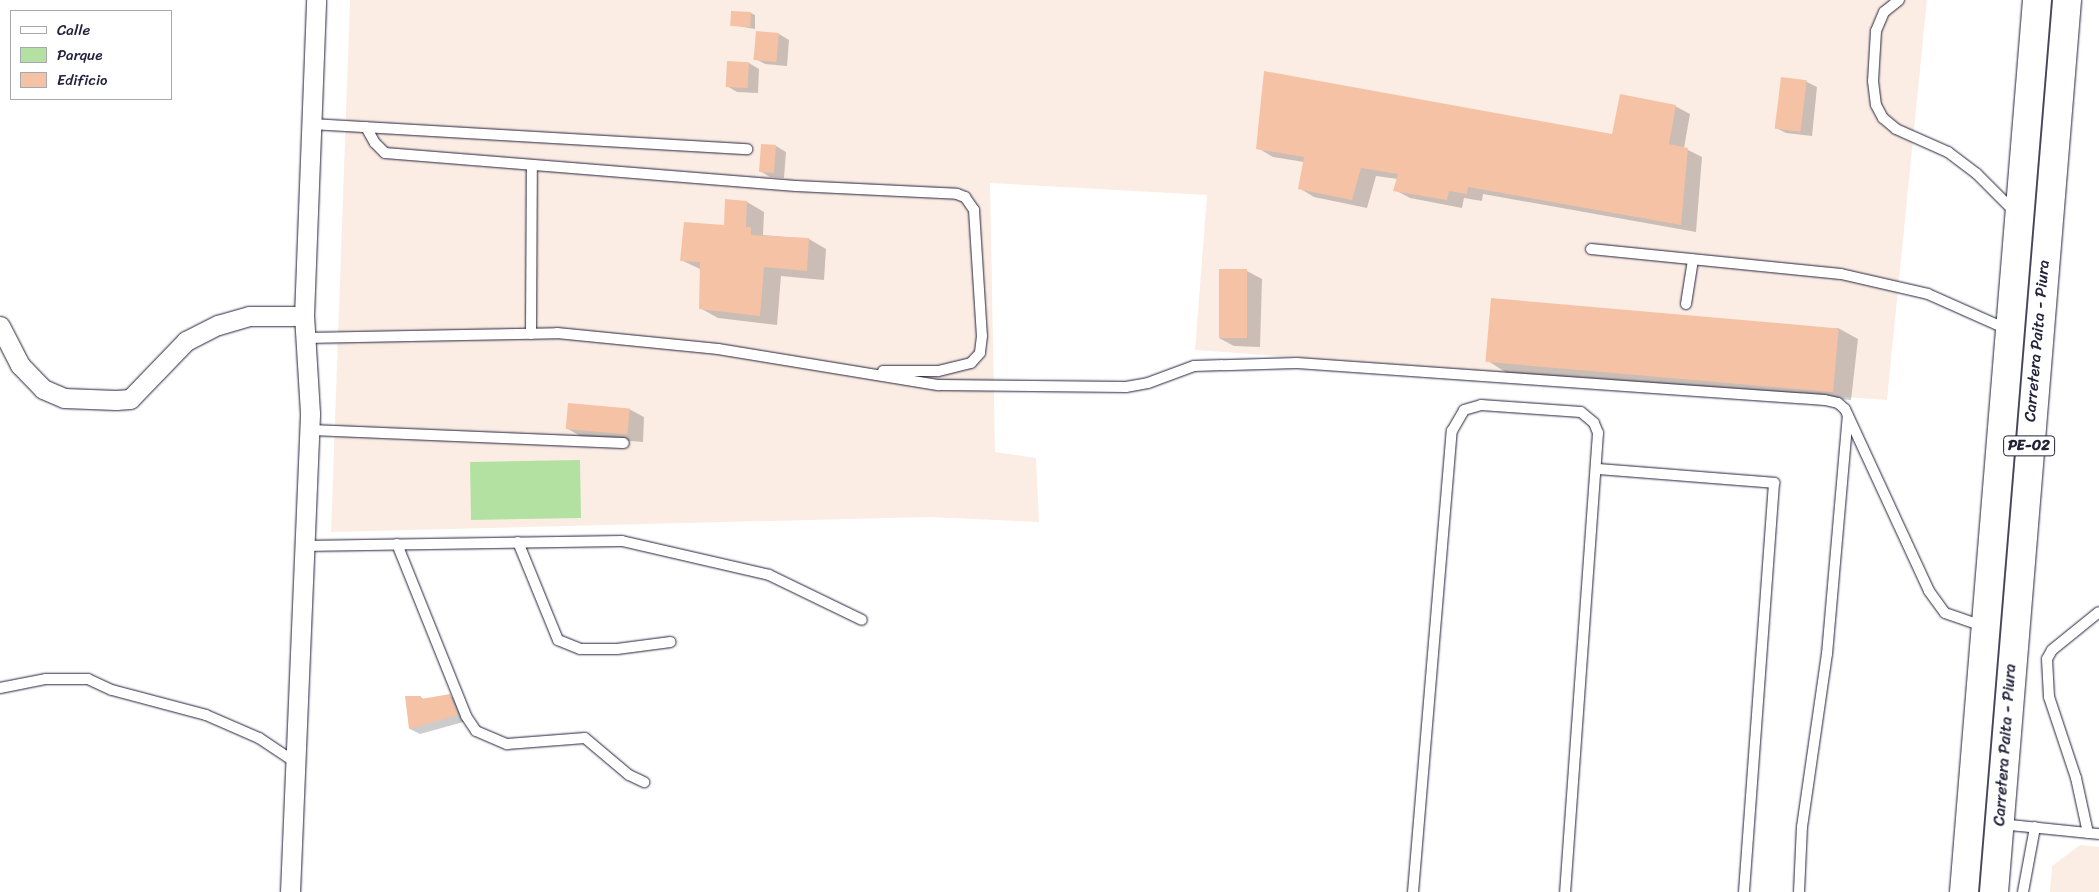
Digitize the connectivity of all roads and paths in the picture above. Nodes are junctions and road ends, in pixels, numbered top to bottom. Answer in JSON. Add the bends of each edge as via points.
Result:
{"nodes":[{"id":1,"x":316,"y":0,"type":"edge"},
{"id":2,"x":1898,"y":0,"type":"edge"},
{"id":3,"x":2036,"y":0,"type":"edge"},
{"id":4,"x":2067,"y":0,"type":"edge"},
{"id":5,"x":311,"y":124,"type":"junction"},
{"id":6,"x":366,"y":127,"type":"junction"},
{"id":7,"x":747,"y":149,"type":"dead end"},
{"id":8,"x":532,"y":166,"type":"junction"},
{"id":9,"x":2019,"y":217,"type":"junction"},
{"id":10,"x":1591,"y":249,"type":"dead end"},
{"id":11,"x":1693,"y":260,"type":"junction"},
{"id":12,"x":1686,"y":304,"type":"dead end"},
{"id":13,"x":304,"y":316,"type":"junction"},
{"id":14,"x":0,"y":326,"type":"edge"},
{"id":15,"x":2010,"y":331,"type":"junction"},
{"id":16,"x":531,"y":334,"type":"junction"},
{"id":17,"x":305,"y":338,"type":"junction"},
{"id":18,"x":855,"y":371,"type":"junction"},
{"id":19,"x":1848,"y":415,"type":"junction"},
{"id":20,"x":310,"y":430,"type":"junction"},
{"id":21,"x":624,"y":443,"type":"dead end"},
{"id":22,"x":1597,"y":469,"type":"junction"},
{"id":23,"x":518,"y":542,"type":"junction"},
{"id":24,"x":397,"y":544,"type":"junction"},
{"id":25,"x":303,"y":546,"type":"junction"},
{"id":26,"x":2099,"y":612,"type":"edge"},
{"id":27,"x":862,"y":620,"type":"dead end"},
{"id":28,"x":1987,"y":627,"type":"junction"},
{"id":29,"x":671,"y":642,"type":"dead end"},
{"id":30,"x":0,"y":688,"type":"edge"},
{"id":31,"x":295,"y":762,"type":"junction"},
{"id":32,"x":644,"y":782,"type":"dead end"},
{"id":33,"x":1999,"y":824,"type":"junction"},
{"id":34,"x":2035,"y":827,"type":"junction"},
{"id":35,"x":2088,"y":833,"type":"junction"},
{"id":36,"x":2099,"y":834,"type":"edge"},
{"id":37,"x":290,"y":892,"type":"edge"},
{"id":38,"x":1414,"y":892,"type":"edge"},
{"id":39,"x":1565,"y":892,"type":"edge"},
{"id":40,"x":1744,"y":892,"type":"edge"},
{"id":41,"x":1799,"y":892,"type":"edge"},
{"id":42,"x":1964,"y":892,"type":"edge"},
{"id":43,"x":1994,"y":892,"type":"edge"},
{"id":44,"x":2023,"y":892,"type":"edge"}],
"edges":[{"from":1,"to":5,"type":"street"},
{"from":2,"to":9,"type":"lane","via":[[1884,12],[1876,31],[1873,81],[1879,112],[1896,129],[1948,152],[1977,174]]},
{"from":3,"to":9,"type":"highway","name":"Carretera Paita - Piura","number":"PE-02"},
{"from":4,"to":33,"type":"highway","name":"Carretera Paita - Piura","number":"PE-02"},
{"from":5,"to":6,"type":"lane"},
{"from":5,"to":13,"type":"street"},
{"from":6,"to":7,"type":"lane"},
{"from":6,"to":8,"type":"lane","via":[[385,153]]},
{"from":8,"to":16,"type":"lane"},
{"from":8,"to":18,"type":"lane","via":[[965,197],[974,210],[982,336],[980,353],[971,363],[938,371]]},
{"from":9,"to":15,"type":"highway","name":"Carretera Paita - Piura","number":"PE-02"},
{"from":10,"to":11,"type":"lane"},
{"from":11,"to":12,"type":"lane"},
{"from":11,"to":15,"type":"lane","via":[[1841,274],[1928,294]]},
{"from":13,"to":14,"type":"street","via":[[249,316],[218,325],[186,341],[130,399],[116,400],[64,398],[43,389],[20,365]]},
{"from":13,"to":17,"type":"street"},
{"from":15,"to":28,"type":"highway","name":"Carretera Paita - Piura","number":"PE-02"},
{"from":16,"to":17,"type":"lane"},
{"from":16,"to":18,"type":"lane","via":[[718,349]]},
{"from":17,"to":20,"type":"street","via":[[310,379]]},
{"from":18,"to":19,"type":"lane","via":[[939,385],[1126,387],[1148,383],[1194,366],[1297,363],[1825,400],[1838,403]]},
{"from":19,"to":28,"type":"lane","via":[[1929,591],[1945,613]]},
{"from":19,"to":41,"type":"lane","via":[[1827,654],[1802,827]]},
{"from":20,"to":21,"type":"lane"},
{"from":20,"to":25,"type":"street"},
{"from":22,"to":38,"type":"lane","via":[[1598,433],[1594,423],[1581,412],[1481,405],[1464,410],[1455,422]]},
{"from":22,"to":39,"type":"lane"},
{"from":22,"to":40,"type":"lane","via":[[1774,483]]},
{"from":23,"to":24,"type":"lane"},
{"from":23,"to":27,"type":"lane","via":[[622,541],[769,575]]},
{"from":23,"to":29,"type":"lane","via":[[558,640],[580,649]]},
{"from":24,"to":25,"type":"lane"},
{"from":24,"to":32,"type":"lane","via":[[466,716],[476,731],[507,744],[585,738],[629,775]]},
{"from":25,"to":31,"type":"street"},
{"from":26,"to":35,"type":"lane","via":[[2052,650],[2047,659],[2049,697],[2076,778]]},
{"from":28,"to":42,"type":"highway","name":"Carretera Paita - Piura","number":"PE-02"},
{"from":30,"to":31,"type":"lane","via":[[46,679],[88,679],[112,690],[206,715],[259,738]]},
{"from":31,"to":37,"type":"street"},
{"from":33,"to":34,"type":"lane"},
{"from":33,"to":43,"type":"highway","name":"Carretera Paita - Piura","number":"PE-02"},
{"from":34,"to":35,"type":"lane"},
{"from":34,"to":44,"type":"lane"},
{"from":35,"to":36,"type":"lane"}]}
